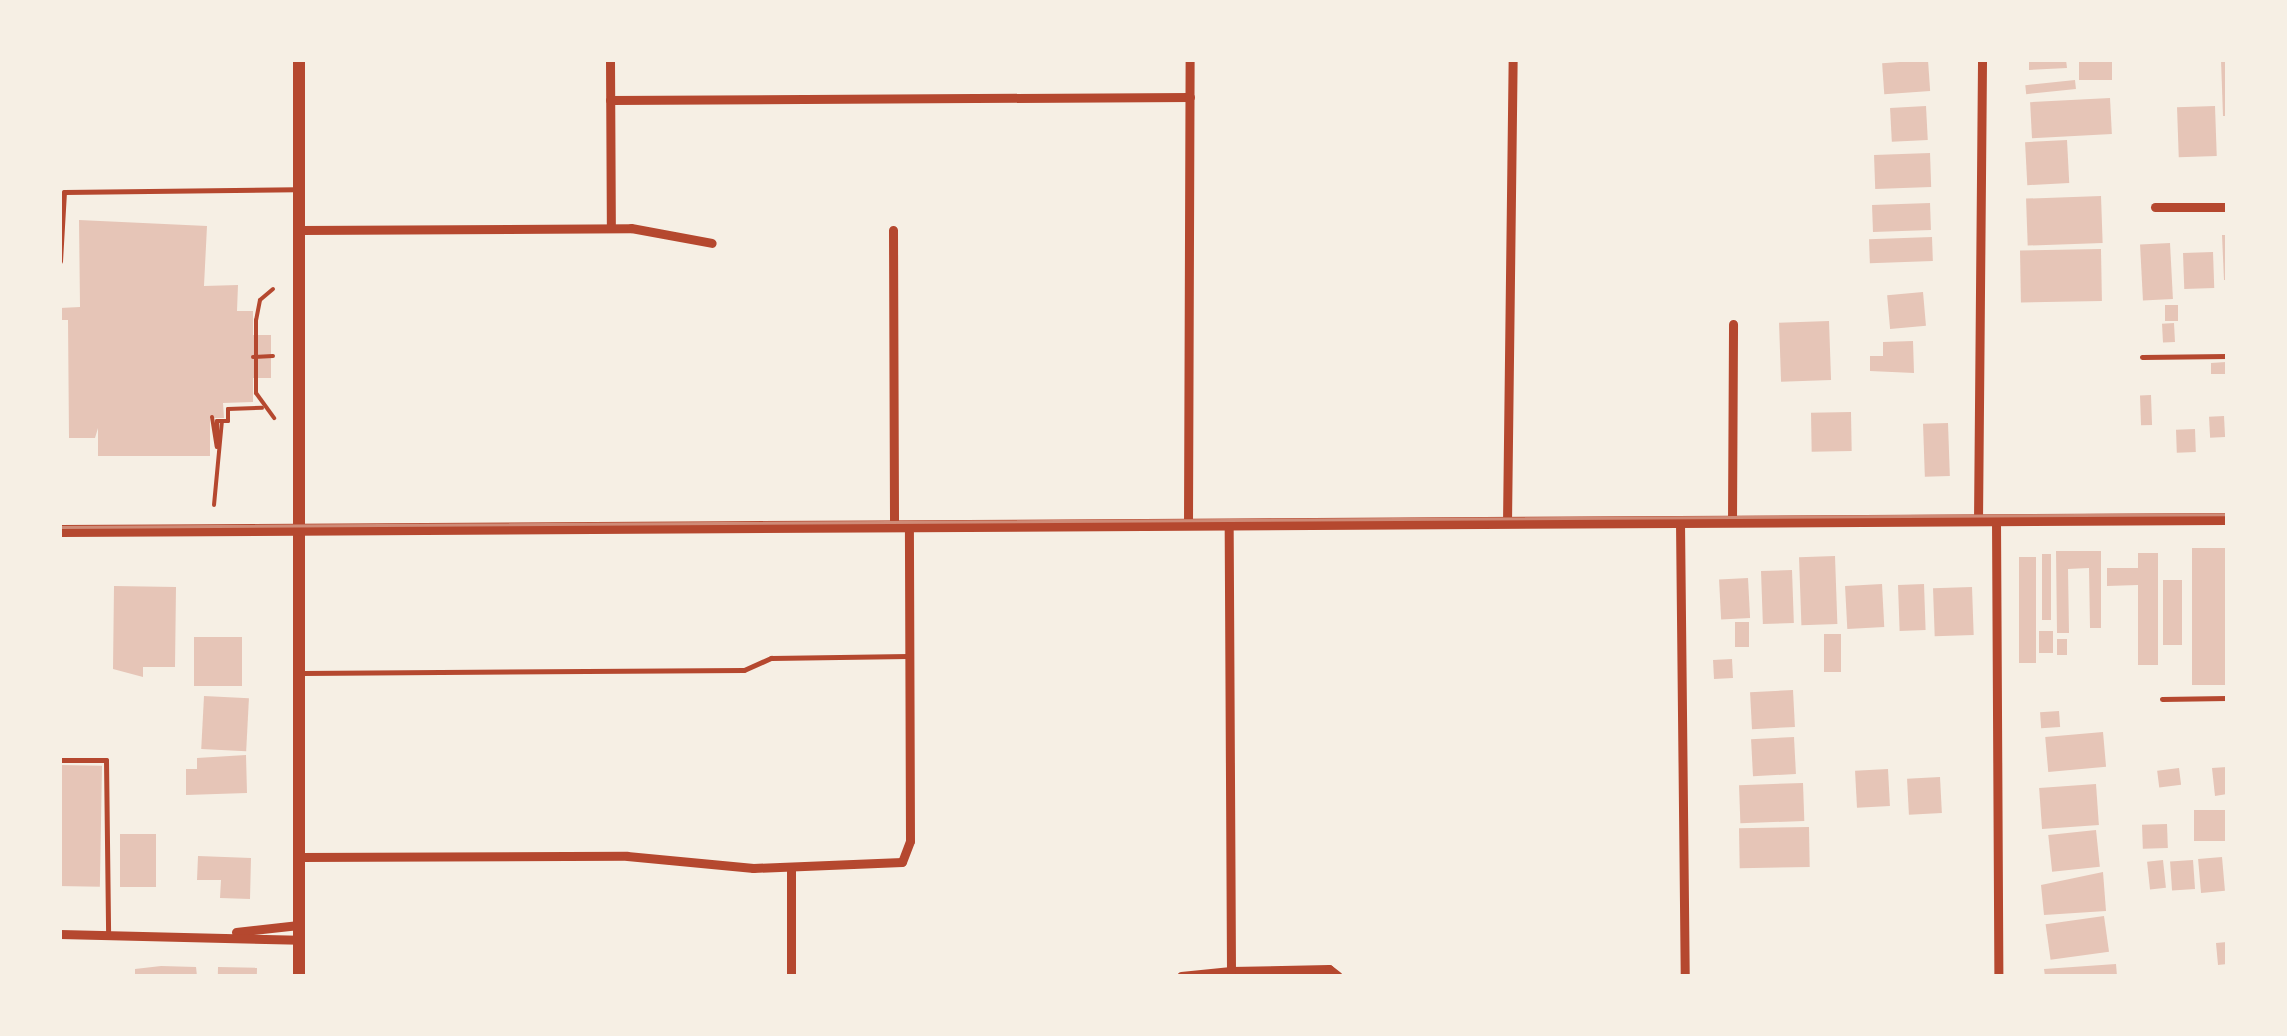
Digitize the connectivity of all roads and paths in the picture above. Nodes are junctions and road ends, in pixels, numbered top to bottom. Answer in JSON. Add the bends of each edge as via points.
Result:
{"nodes":[{"id":1,"x":299,"y":60,"type":"edge"},
{"id":2,"x":610,"y":60,"type":"edge"},
{"id":3,"x":1190,"y":60,"type":"edge"},
{"id":4,"x":1513,"y":60,"type":"edge"},
{"id":5,"x":1982,"y":60,"type":"edge"},
{"id":6,"x":1190,"y":97,"type":"junction"},
{"id":7,"x":610,"y":100,"type":"junction"},
{"id":8,"x":299,"y":189,"type":"junction"},
{"id":9,"x":2227,"y":206,"type":"edge"},
{"id":10,"x":2155,"y":207,"type":"dead end"},
{"id":11,"x":611,"y":228,"type":"junction"},
{"id":12,"x":300,"y":230,"type":"junction"},
{"id":13,"x":893,"y":230,"type":"dead end"},
{"id":14,"x":712,"y":243,"type":"dead end"},
{"id":15,"x":60,"y":260,"type":"edge"},
{"id":16,"x":273,"y":289,"type":"dead end"},
{"id":17,"x":1733,"y":324,"type":"dead end"},
{"id":18,"x":254,"y":356,"type":"junction"},
{"id":19,"x":273,"y":356,"type":"dead end"},
{"id":20,"x":2142,"y":356,"type":"dead end"},
{"id":21,"x":2227,"y":356,"type":"edge"},
{"id":22,"x":262,"y":408,"type":"junction"},
{"id":23,"x":212,"y":418,"type":"dead end"},
{"id":24,"x":274,"y":418,"type":"dead end"},
{"id":25,"x":222,"y":421,"type":"junction"},
{"id":26,"x":214,"y":505,"type":"dead end"},
{"id":27,"x":2227,"y":519,"type":"edge"},
{"id":28,"x":1978,"y":520,"type":"junction"},
{"id":29,"x":1996,"y":520,"type":"junction"},
{"id":30,"x":1680,"y":522,"type":"junction"},
{"id":31,"x":1732,"y":522,"type":"junction"},
{"id":32,"x":1508,"y":523,"type":"junction"},
{"id":33,"x":1188,"y":525,"type":"junction"},
{"id":34,"x":1229,"y":525,"type":"junction"},
{"id":35,"x":894,"y":526,"type":"junction"},
{"id":36,"x":910,"y":526,"type":"junction"},
{"id":37,"x":298,"y":530,"type":"junction"},
{"id":38,"x":60,"y":531,"type":"edge"},
{"id":39,"x":910,"y":656,"type":"junction"},
{"id":40,"x":299,"y":673,"type":"junction"},
{"id":41,"x":2162,"y":698,"type":"dead end"},
{"id":42,"x":2227,"y":698,"type":"edge"},
{"id":43,"x":60,"y":760,"type":"edge"},
{"id":44,"x":299,"y":857,"type":"junction"},
{"id":45,"x":791,"y":868,"type":"junction"},
{"id":46,"x":299,"y":932,"type":"junction"},
{"id":47,"x":60,"y":934,"type":"edge"},
{"id":48,"x":108,"y":934,"type":"junction"},
{"id":49,"x":1231,"y":970,"type":"junction"},
{"id":50,"x":299,"y":976,"type":"edge"},
{"id":51,"x":791,"y":976,"type":"edge"},
{"id":52,"x":1180,"y":976,"type":"edge"},
{"id":53,"x":1338,"y":976,"type":"edge"},
{"id":54,"x":1685,"y":976,"type":"edge"},
{"id":55,"x":1998,"y":976,"type":"edge"}],
"edges":[{"from":1,"to":8,"type":"main road"},
{"from":2,"to":7,"type":"street"},
{"from":3,"to":6,"type":"street"},
{"from":4,"to":32,"type":"street"},
{"from":5,"to":28,"type":"street"},
{"from":6,"to":7,"type":"street"},
{"from":6,"to":33,"type":"street"},
{"from":7,"to":11,"type":"street"},
{"from":8,"to":12,"type":"main road"},
{"from":8,"to":15,"type":"lane","via":[[64,192]]},
{"from":9,"to":10,"type":"street"},
{"from":11,"to":12,"type":"street"},
{"from":11,"to":14,"type":"street"},
{"from":12,"to":37,"type":"main road"},
{"from":13,"to":35,"type":"street"},
{"from":16,"to":18,"type":"path","via":[[260,300]]},
{"from":17,"to":31,"type":"street"},
{"from":18,"to":19,"type":"path"},
{"from":18,"to":22,"type":"path"},
{"from":20,"to":21,"type":"lane"},
{"from":22,"to":24,"type":"path"},
{"from":22,"to":25,"type":"path","via":[[225,408],[228,421]]},
{"from":23,"to":25,"type":"path","via":[[212,447]]},
{"from":25,"to":26,"type":"path"},
{"from":27,"to":29,"type":"main road"},
{"from":28,"to":29,"type":"main road"},
{"from":28,"to":31,"type":"main road"},
{"from":29,"to":55,"type":"street"},
{"from":30,"to":31,"type":"main road"},
{"from":30,"to":32,"type":"main road"},
{"from":30,"to":54,"type":"street"},
{"from":32,"to":34,"type":"main road"},
{"from":33,"to":34,"type":"main road"},
{"from":33,"to":36,"type":"main road"},
{"from":34,"to":49,"type":"street"},
{"from":35,"to":36,"type":"main road"},
{"from":35,"to":37,"type":"main road"},
{"from":36,"to":39,"type":"street"},
{"from":37,"to":38,"type":"main road"},
{"from":37,"to":40,"type":"main road"},
{"from":39,"to":40,"type":"lane","via":[[771,658],[744,670]]},
{"from":39,"to":45,"type":"street","via":[[906,856],[887,868]]},
{"from":40,"to":44,"type":"main road"},
{"from":41,"to":42,"type":"lane"},
{"from":43,"to":48,"type":"lane","via":[[106,760]]},
{"from":44,"to":45,"type":"street","via":[[627,856]]},
{"from":44,"to":46,"type":"main road"},
{"from":45,"to":51,"type":"street"},
{"from":46,"to":48,"type":"street"},
{"from":46,"to":50,"type":"main road"},
{"from":47,"to":48,"type":"street"},
{"from":49,"to":52,"type":"street"},
{"from":49,"to":53,"type":"street","via":[[1329,969]]}]}
